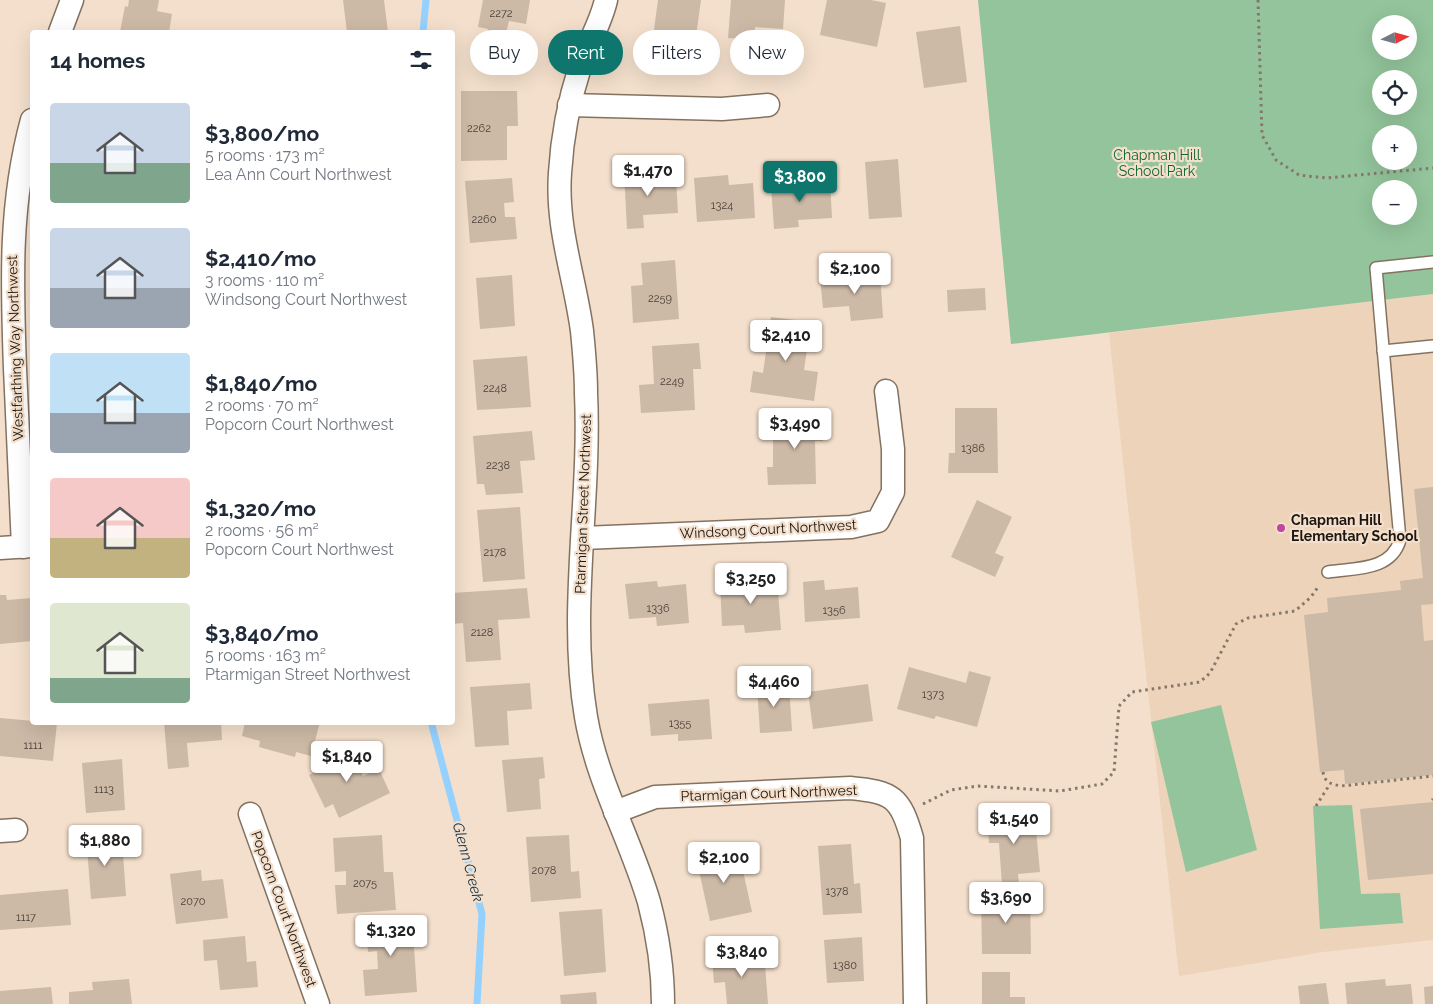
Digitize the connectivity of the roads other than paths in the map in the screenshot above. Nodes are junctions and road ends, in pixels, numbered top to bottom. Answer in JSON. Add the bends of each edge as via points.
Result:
{"nodes":[{"id":1,"x":72,"y":0,"type":"edge"},
{"id":2,"x":606,"y":0,"type":"edge"},
{"id":3,"x":61,"y":30,"type":"edge"},
{"id":4,"x":768,"y":104,"type":"dead end"},
{"id":5,"x":570,"y":105,"type":"junction"},
{"id":6,"x":29,"y":147,"type":"edge"},
{"id":7,"x":1433,"y":262,"type":"edge"},
{"id":8,"x":6,"y":310,"type":"edge"},
{"id":9,"x":1433,"y":346,"type":"edge"},
{"id":10,"x":1383,"y":351,"type":"junction"},
{"id":11,"x":886,"y":391,"type":"dead end"},
{"id":12,"x":583,"y":538,"type":"junction"},
{"id":13,"x":28,"y":546,"type":"edge"},
{"id":14,"x":0,"y":548,"type":"edge"},
{"id":15,"x":1328,"y":572,"type":"road end"},
{"id":16,"x":615,"y":812,"type":"junction"},
{"id":17,"x":250,"y":814,"type":"dead end"},
{"id":18,"x":318,"y":1004,"type":"edge"},
{"id":19,"x":664,"y":1004,"type":"edge"},
{"id":20,"x":915,"y":1004,"type":"edge"}],
"edges":[{"from":1,"to":3,"type":"street"},
{"from":2,"to":5,"type":"street","name":"Ptarmigan Street Northwest","via":[[580,66]]},
{"from":4,"to":5,"type":"street","via":[[722,109]]},
{"from":5,"to":12,"type":"street","name":"Ptarmigan Street Northwest","via":[[560,174],[562,232],[582,331],[586,392]]},
{"from":6,"to":8,"type":"street","name":"Westfarthing Way Northwest","via":[[15,203]]},
{"from":7,"to":10,"type":"lane","via":[[1376,268]]},
{"from":8,"to":13,"type":"street","name":"Westfarthing Way Northwest"},
{"from":9,"to":10,"type":"lane"},
{"from":10,"to":15,"type":"lane","via":[[1400,540],[1397,551],[1377,566]]},
{"from":11,"to":12,"type":"street","name":"Windsong Court Northwest","via":[[894,492],[878,521],[851,527]]},
{"from":12,"to":16,"type":"street","name":"Ptarmigan Street Northwest","via":[[578,631],[581,680],[596,756]]},
{"from":13,"to":14,"type":"street"},
{"from":16,"to":19,"type":"street","name":"Ptarmigan Street Northwest","via":[[649,902],[663,971]]},
{"from":16,"to":20,"type":"street","name":"Ptarmigan Court Northwest","via":[[655,797],[850,788],[876,790],[893,798],[905,813],[912,838]]},
{"from":17,"to":18,"type":"street","name":"Popcorn Court Northwest"}]}
